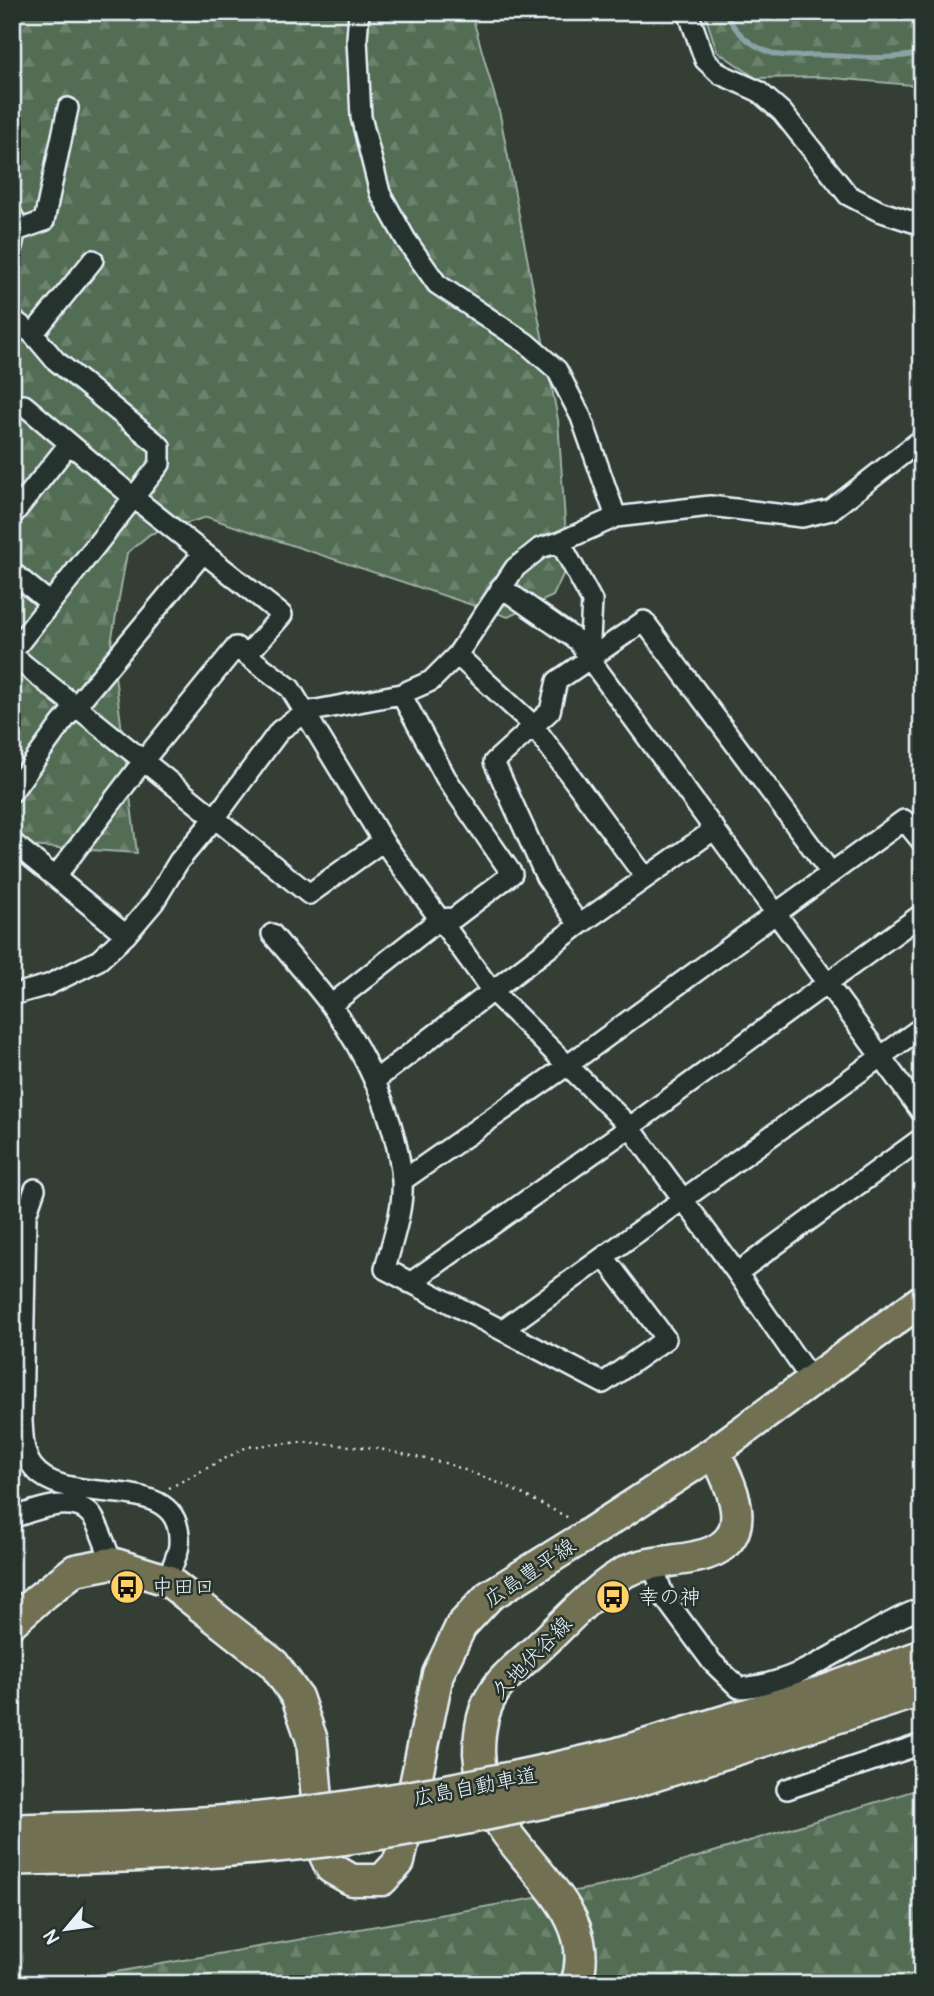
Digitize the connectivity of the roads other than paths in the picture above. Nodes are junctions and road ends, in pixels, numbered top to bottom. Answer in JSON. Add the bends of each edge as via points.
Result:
{"nodes":[{"id":1,"x":359,"y":12,"type":"edge"},
{"id":2,"x":688,"y":12,"type":"edge"},
{"id":3,"x":68,"y":108,"type":"dead end"},
{"id":4,"x":922,"y":225,"type":"edge"},
{"id":5,"x":14,"y":231,"type":"edge"},
{"id":6,"x":93,"y":260,"type":"dead end"},
{"id":7,"x":12,"y":319,"type":"edge"},
{"id":8,"x":33,"y":334,"type":"junction"},
{"id":9,"x":24,"y":405,"type":"dead end"},
{"id":10,"x":922,"y":439,"type":"edge"},
{"id":11,"x":69,"y":444,"type":"junction"},
{"id":12,"x":133,"y":497,"type":"junction"},
{"id":13,"x":12,"y":516,"type":"edge"},
{"id":14,"x":616,"y":517,"type":"junction"},
{"id":15,"x":560,"y":542,"type":"junction"},
{"id":16,"x":203,"y":553,"type":"junction"},
{"id":17,"x":12,"y":572,"type":"edge"},
{"id":18,"x":501,"y":587,"type":"junction"},
{"id":19,"x":50,"y":603,"type":"junction"},
{"id":20,"x":12,"y":654,"type":"edge"},
{"id":21,"x":247,"y":655,"type":"junction"},
{"id":22,"x":457,"y":655,"type":"junction"},
{"id":23,"x":589,"y":658,"type":"junction"},
{"id":24,"x":401,"y":694,"type":"junction"},
{"id":25,"x":77,"y":705,"type":"junction"},
{"id":26,"x":306,"y":712,"type":"junction"},
{"id":27,"x":533,"y":725,"type":"junction"},
{"id":28,"x":144,"y":760,"type":"junction"},
{"id":29,"x":12,"y":792,"type":"edge"},
{"id":30,"x":215,"y":818,"type":"junction"},
{"id":31,"x":715,"y":829,"type":"junction"},
{"id":32,"x":383,"y":841,"type":"junction"},
{"id":33,"x":12,"y":842,"type":"edge"},
{"id":34,"x":922,"y":842,"type":"edge"},
{"id":35,"x":831,"y":873,"type":"junction"},
{"id":36,"x":56,"y":876,"type":"junction"},
{"id":37,"x":645,"y":877,"type":"junction"},
{"id":38,"x":776,"y":913,"type":"junction"},
{"id":39,"x":922,"y":914,"type":"edge"},
{"id":40,"x":440,"y":919,"type":"junction"},
{"id":41,"x":579,"y":925,"type":"junction"},
{"id":42,"x":272,"y":934,"type":"dead end"},
{"id":43,"x":127,"y":935,"type":"junction"},
{"id":44,"x":827,"y":983,"type":"junction"},
{"id":45,"x":491,"y":990,"type":"junction"},
{"id":46,"x":12,"y":995,"type":"edge"},
{"id":47,"x":331,"y":1005,"type":"junction"},
{"id":48,"x":922,"y":1027,"type":"edge"},
{"id":49,"x":881,"y":1057,"type":"junction"},
{"id":50,"x":568,"y":1065,"type":"junction"},
{"id":51,"x":374,"y":1081,"type":"junction"},
{"id":52,"x":922,"y":1113,"type":"edge"},
{"id":53,"x":630,"y":1127,"type":"junction"},
{"id":54,"x":922,"y":1138,"type":"edge"},
{"id":55,"x":402,"y":1181,"type":"junction"},
{"id":56,"x":35,"y":1189,"type":"dead end"},
{"id":57,"x":683,"y":1201,"type":"junction"},
{"id":58,"x":604,"y":1257,"type":"junction"},
{"id":59,"x":737,"y":1273,"type":"junction"},
{"id":60,"x":410,"y":1283,"type":"junction"},
{"id":61,"x":922,"y":1300,"type":"edge"},
{"id":62,"x":502,"y":1330,"type":"junction"},
{"id":63,"x":812,"y":1381,"type":"junction"},
{"id":64,"x":713,"y":1452,"type":"junction"},
{"id":65,"x":12,"y":1518,"type":"edge"},
{"id":66,"x":112,"y":1563,"type":"junction"},
{"id":67,"x":652,"y":1563,"type":"junction"},
{"id":68,"x":167,"y":1580,"type":"junction"},
{"id":69,"x":922,"y":1608,"type":"edge"},
{"id":70,"x":12,"y":1622,"type":"edge"},
{"id":71,"x":922,"y":1658,"type":"edge"},
{"id":72,"x":922,"y":1688,"type":"edge"},
{"id":73,"x":922,"y":1744,"type":"edge"},
{"id":74,"x":620,"y":1769,"type":"junction"},
{"id":75,"x":787,"y":1789,"type":"dead end"},
{"id":76,"x":12,"y":1832,"type":"edge"},
{"id":77,"x":12,"y":1857,"type":"edge"},
{"id":78,"x":576,"y":1984,"type":"edge"}],
"edges":[{"from":1,"to":14,"type":"street","via":[[361,117],[380,193],[437,284],[526,343],[557,370],[581,417]]},
{"from":2,"to":4,"type":"street","via":[[705,60],[720,74],[758,91],[782,113],[848,195],[878,211]]},
{"from":3,"to":5,"type":"street","via":[[44,221]]},
{"from":6,"to":8,"type":"street"},
{"from":7,"to":8,"type":"street"},
{"from":8,"to":12,"type":"street","via":[[55,360],[160,446],[160,464]]},
{"from":9,"to":11,"type":"street"},
{"from":10,"to":14,"type":"street","via":[[831,510],[802,517],[710,506]]},
{"from":11,"to":12,"type":"street"},
{"from":11,"to":13,"type":"street"},
{"from":12,"to":16,"type":"street"},
{"from":12,"to":19,"type":"street"},
{"from":14,"to":15,"type":"street"},
{"from":15,"to":18,"type":"street","via":[[540,548],[515,568]]},
{"from":15,"to":23,"type":"street","via":[[592,601]]},
{"from":16,"to":21,"type":"street","via":[[282,615]]},
{"from":16,"to":25,"type":"street"},
{"from":17,"to":19,"type":"street"},
{"from":18,"to":22,"type":"street"},
{"from":18,"to":23,"type":"street","via":[[578,641]]},
{"from":19,"to":20,"type":"street"},
{"from":20,"to":25,"type":"street"},
{"from":21,"to":26,"type":"street","via":[[290,688]]},
{"from":21,"to":28,"type":"street","via":[[236,647]]},
{"from":22,"to":24,"type":"street","via":[[431,681]]},
{"from":22,"to":27,"type":"street"},
{"from":23,"to":27,"type":"street","via":[[557,681],[550,711]]},
{"from":23,"to":31,"type":"street"},
{"from":23,"to":35,"type":"street","via":[[644,621]]},
{"from":24,"to":26,"type":"street"},
{"from":24,"to":40,"type":"street","via":[[446,778],[512,874],[454,918]]},
{"from":25,"to":28,"type":"street"},
{"from":25,"to":29,"type":"street"},
{"from":26,"to":30,"type":"street","via":[[280,730]]},
{"from":26,"to":32,"type":"street"},
{"from":27,"to":37,"type":"street"},
{"from":27,"to":41,"type":"street","via":[[494,762],[546,877]]},
{"from":28,"to":30,"type":"street"},
{"from":28,"to":36,"type":"street"},
{"from":30,"to":32,"type":"street","via":[[309,894]]},
{"from":30,"to":43,"type":"street"},
{"from":31,"to":37,"type":"street"},
{"from":31,"to":38,"type":"street"},
{"from":32,"to":40,"type":"street"},
{"from":33,"to":36,"type":"street"},
{"from":34,"to":35,"type":"street","via":[[904,820]]},
{"from":35,"to":38,"type":"street"},
{"from":36,"to":43,"type":"street"},
{"from":37,"to":41,"type":"street"},
{"from":38,"to":44,"type":"street"},
{"from":38,"to":50,"type":"street"},
{"from":39,"to":44,"type":"street"},
{"from":40,"to":45,"type":"street"},
{"from":40,"to":47,"type":"street"},
{"from":41,"to":45,"type":"street"},
{"from":42,"to":47,"type":"street"},
{"from":43,"to":46,"type":"street","via":[[99,960],[48,985]]},
{"from":44,"to":49,"type":"street"},
{"from":44,"to":53,"type":"street"},
{"from":45,"to":50,"type":"street"},
{"from":45,"to":51,"type":"street"},
{"from":47,"to":51,"type":"street"},
{"from":48,"to":49,"type":"street"},
{"from":49,"to":52,"type":"street"},
{"from":49,"to":57,"type":"street"},
{"from":50,"to":53,"type":"street"},
{"from":50,"to":55,"type":"street"},
{"from":51,"to":55,"type":"street","via":[[395,1138]]},
{"from":53,"to":57,"type":"street"},
{"from":53,"to":60,"type":"street"},
{"from":54,"to":59,"type":"street"},
{"from":55,"to":60,"type":"street","via":[[386,1269]]},
{"from":56,"to":68,"type":"street","via":[[26,1215],[24,1447],[33,1467],[48,1480],[68,1488],[131,1494],[158,1502],[175,1519],[179,1546]]},
{"from":57,"to":58,"type":"street"},
{"from":57,"to":59,"type":"street"},
{"from":58,"to":62,"type":"street"},
{"from":58,"to":62,"type":"street","via":[[666,1339],[603,1383]]},
{"from":59,"to":63,"type":"street"},
{"from":60,"to":62,"type":"street"},
{"from":61,"to":63,"type":"main road","name":"広島豊平線"},
{"from":63,"to":64,"type":"main road","name":"広島豊平線"},
{"from":64,"to":67,"type":"main road","name":"久地伏谷線","via":[[736,1500],[733,1532],[725,1542],[697,1557]]},
{"from":64,"to":68,"type":"main road","name":"広島豊平線","via":[[489,1596],[461,1626],[438,1674],[399,1863],[382,1880],[352,1880],[331,1868],[321,1847],[312,1740],[297,1697],[274,1664]]},
{"from":65,"to":66,"type":"street","via":[[74,1505],[92,1514]]},
{"from":66,"to":68,"type":"main road","name":"広島豊平線"},
{"from":66,"to":70,"type":"main road","name":"広島豊平線","via":[[75,1570]]},
{"from":67,"to":69,"type":"street","via":[[664,1597],[712,1662],[739,1688],[760,1687],[804,1671]]},
{"from":67,"to":78,"type":"main road","name":"久地伏谷線","via":[[608,1583],[511,1673],[484,1711],[479,1738],[490,1805],[564,1906],[576,1931],[580,1954]]},
{"from":71,"to":74,"type":"highway","name":"広島自動車道"},
{"from":72,"to":74,"type":"highway","name":"広島自動車道"},
{"from":73,"to":75,"type":"street"},
{"from":74,"to":76,"type":"highway","name":"広島自動車道","bridge":true,"via":[[241,1822]]},
{"from":74,"to":77,"type":"highway","name":"広島自動車道","bridge":true,"via":[[504,1809],[376,1832],[245,1847]]}]}
